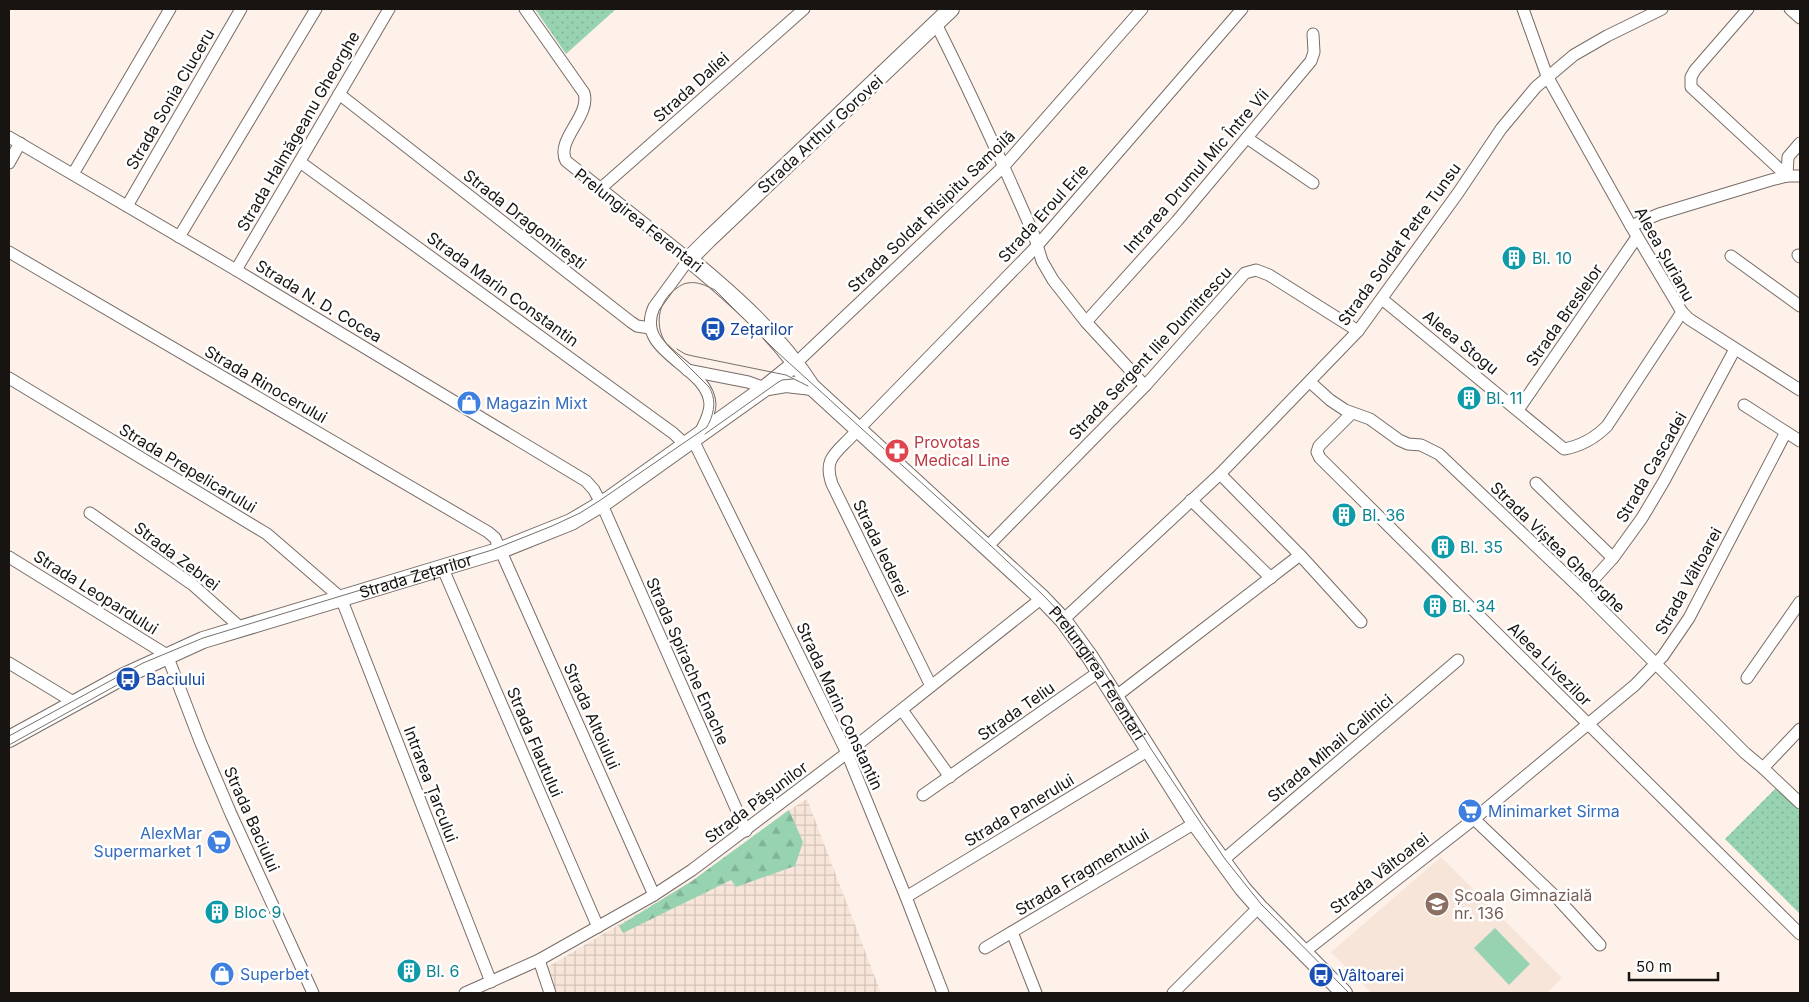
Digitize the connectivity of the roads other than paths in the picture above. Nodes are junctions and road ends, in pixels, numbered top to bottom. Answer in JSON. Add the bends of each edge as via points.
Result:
{"nodes":[{"id":1,"x":170,"y":9,"type":"edge"},
{"id":2,"x":241,"y":9,"type":"edge"},
{"id":3,"x":316,"y":9,"type":"edge"},
{"id":4,"x":389,"y":9,"type":"edge"},
{"id":5,"x":525,"y":9,"type":"edge"},
{"id":6,"x":804,"y":9,"type":"edge"},
{"id":7,"x":951,"y":9,"type":"edge"},
{"id":8,"x":1142,"y":9,"type":"edge"},
{"id":9,"x":1242,"y":9,"type":"edge"},
{"id":10,"x":1523,"y":9,"type":"edge"},
{"id":11,"x":1662,"y":9,"type":"edge"},
{"id":12,"x":1748,"y":9,"type":"edge"},
{"id":13,"x":1790,"y":9,"type":"edge"},
{"id":14,"x":1800,"y":18,"type":"edge"},
{"id":15,"x":936,"y":24,"type":"junction"},
{"id":16,"x":1313,"y":34,"type":"dead end"},
{"id":17,"x":1547,"y":76,"type":"junction"},
{"id":18,"x":339,"y":94,"type":"junction"},
{"id":19,"x":9,"y":137,"type":"edge"},
{"id":20,"x":1247,"y":138,"type":"junction"},
{"id":21,"x":1800,"y":143,"type":"edge"},
{"id":22,"x":20,"y":144,"type":"junction"},
{"id":23,"x":300,"y":162,"type":"junction"},
{"id":24,"x":9,"y":164,"type":"edge"},
{"id":25,"x":1004,"y":166,"type":"junction"},
{"id":26,"x":73,"y":174,"type":"junction"},
{"id":27,"x":1787,"y":176,"type":"junction"},
{"id":28,"x":1800,"y":176,"type":"edge"},
{"id":29,"x":1313,"y":183,"type":"dead end"},
{"id":30,"x":600,"y":189,"type":"junction"},
{"id":31,"x":127,"y":206,"type":"junction"},
{"id":32,"x":1631,"y":226,"type":"junction"},
{"id":33,"x":179,"y":237,"type":"junction"},
{"id":34,"x":1637,"y":237,"type":"junction"},
{"id":35,"x":1036,"y":247,"type":"junction"},
{"id":36,"x":9,"y":252,"type":"edge"},
{"id":37,"x":1731,"y":256,"type":"dead end"},
{"id":38,"x":690,"y":259,"type":"junction"},
{"id":39,"x":236,"y":270,"type":"junction"},
{"id":40,"x":1382,"y":299,"type":"junction"},
{"id":41,"x":1800,"y":306,"type":"edge"},
{"id":42,"x":1682,"y":312,"type":"junction"},
{"id":43,"x":1086,"y":322,"type":"junction"},
{"id":44,"x":650,"y":328,"type":"junction"},
{"id":45,"x":1358,"y":331,"type":"junction"},
{"id":46,"x":1735,"y":349,"type":"junction"},
{"id":47,"x":796,"y":362,"type":"junction"},
{"id":48,"x":687,"y":370,"type":"junction"},
{"id":49,"x":9,"y":378,"type":"edge"},
{"id":50,"x":1310,"y":382,"type":"junction"},
{"id":51,"x":1145,"y":386,"type":"junction"},
{"id":52,"x":812,"y":387,"type":"junction"},
{"id":53,"x":765,"y":388,"type":"junction"},
{"id":54,"x":1800,"y":390,"type":"edge"},
{"id":55,"x":1744,"y":405,"type":"dead end"},
{"id":56,"x":1518,"y":410,"type":"junction"},
{"id":57,"x":1352,"y":413,"type":"junction"},
{"id":58,"x":858,"y":430,"type":"junction"},
{"id":59,"x":1786,"y":432,"type":"junction"},
{"id":60,"x":693,"y":440,"type":"junction"},
{"id":61,"x":1800,"y":441,"type":"edge"},
{"id":62,"x":1564,"y":449,"type":"joint"},
{"id":63,"x":1220,"y":474,"type":"junction"},
{"id":64,"x":1536,"y":483,"type":"dead end"},
{"id":65,"x":1191,"y":500,"type":"junction"},
{"id":66,"x":602,"y":504,"type":"junction"},
{"id":67,"x":90,"y":513,"type":"dead end"},
{"id":68,"x":986,"y":547,"type":"junction"},
{"id":69,"x":501,"y":550,"type":"junction"},
{"id":70,"x":1300,"y":555,"type":"junction"},
{"id":71,"x":9,"y":557,"type":"edge"},
{"id":72,"x":1613,"y":558,"type":"junction"},
{"id":73,"x":443,"y":569,"type":"junction"},
{"id":74,"x":1271,"y":578,"type":"junction"},
{"id":75,"x":1582,"y":591,"type":"junction"},
{"id":76,"x":341,"y":598,"type":"junction"},
{"id":77,"x":1042,"y":598,"type":"junction"},
{"id":78,"x":1800,"y":602,"type":"edge"},
{"id":79,"x":1063,"y":620,"type":"junction"},
{"id":80,"x":1360,"y":622,"type":"dead end"},
{"id":81,"x":241,"y":628,"type":"junction"},
{"id":82,"x":167,"y":655,"type":"junction"},
{"id":83,"x":1458,"y":660,"type":"dead end"},
{"id":84,"x":9,"y":664,"type":"edge"},
{"id":85,"x":1656,"y":665,"type":"junction"},
{"id":86,"x":1100,"y":671,"type":"junction"},
{"id":87,"x":1747,"y":678,"type":"dead end"},
{"id":88,"x":931,"y":686,"type":"junction"},
{"id":89,"x":1116,"y":697,"type":"junction"},
{"id":90,"x":74,"y":703,"type":"junction"},
{"id":91,"x":902,"y":710,"type":"junction"},
{"id":92,"x":1589,"y":725,"type":"junction"},
{"id":93,"x":1800,"y":729,"type":"edge"},
{"id":94,"x":9,"y":739,"type":"edge"},
{"id":95,"x":1149,"y":750,"type":"junction"},
{"id":96,"x":847,"y":753,"type":"junction"},
{"id":97,"x":1764,"y":768,"type":"junction"},
{"id":98,"x":950,"y":777,"type":"junction"},
{"id":99,"x":923,"y":795,"type":"dead end"},
{"id":100,"x":1800,"y":803,"type":"edge"},
{"id":101,"x":1474,"y":819,"type":"junction"},
{"id":102,"x":1195,"y":823,"type":"junction"},
{"id":103,"x":746,"y":831,"type":"junction"},
{"id":104,"x":1222,"y":861,"type":"junction"},
{"id":105,"x":654,"y":895,"type":"junction"},
{"id":106,"x":906,"y":896,"type":"junction"},
{"id":107,"x":1259,"y":908,"type":"junction"},
{"id":108,"x":598,"y":927,"type":"junction"},
{"id":109,"x":1012,"y":932,"type":"junction"},
{"id":110,"x":1800,"y":934,"type":"edge"},
{"id":111,"x":1600,"y":945,"type":"dead end"},
{"id":112,"x":984,"y":948,"type":"dead end"},
{"id":113,"x":1304,"y":953,"type":"junction"},
{"id":114,"x":539,"y":960,"type":"junction"},
{"id":115,"x":491,"y":982,"type":"junction"},
{"id":116,"x":313,"y":993,"type":"edge"},
{"id":117,"x":465,"y":993,"type":"edge"},
{"id":118,"x":550,"y":993,"type":"edge"},
{"id":119,"x":943,"y":993,"type":"edge"},
{"id":120,"x":1036,"y":993,"type":"edge"},
{"id":121,"x":1173,"y":993,"type":"edge"},
{"id":122,"x":1344,"y":993,"type":"edge"}],
"edges":[{"from":1,"to":26,"type":"street"},
{"from":2,"to":31,"type":"street","name":"Strada Sonia Cluceru"},
{"from":3,"to":33,"type":"street"},
{"from":4,"to":18,"type":"street","name":"Strada Halmăgeanu Gheorghe"},
{"from":5,"to":30,"type":"street","name":"Prelungirea Ferentari","via":[[584,92],[584,108],[563,151],[570,165]]},
{"from":6,"to":30,"type":"street","name":"Strada Daliei"},
{"from":7,"to":15,"type":"main road","name":"Strada Arthur Gorovei"},
{"from":8,"to":25,"type":"street","name":"Strada Soldat Risipitu Samoilă"},
{"from":9,"to":35,"type":"street","name":"Strada Eroul Erie"},
{"from":10,"to":17,"type":"street","name":"Aleea Șurianu"},
{"from":11,"to":17,"type":"street","name":"Strada Soldat Petre Tunsu","via":[[1606,36]]},
{"from":12,"to":27,"type":"street","via":[[1695,70],[1691,87]]},
{"from":13,"to":14,"type":"street"},
{"from":15,"to":25,"type":"street"},
{"from":15,"to":38,"type":"main road","name":"Strada Arthur Gorovei"},
{"from":16,"to":20,"type":"street","name":"Intrarea Drumul Mic Între Vii","via":[[1311,61]]},
{"from":17,"to":32,"type":"street","name":"Aleea Șurianu"},
{"from":17,"to":40,"type":"street","name":"Strada Soldat Petre Tunsu","via":[[1525,98],[1502,129]]},
{"from":18,"to":23,"type":"street","name":"Strada Halmăgeanu Gheorghe"},
{"from":18,"to":44,"type":"street","name":"Strada Dragomirești","via":[[631,322]]},
{"from":19,"to":22,"type":"street","name":"Strada N. D. Cocea"},
{"from":20,"to":29,"type":"street"},
{"from":20,"to":43,"type":"street","name":"Intrarea Drumul Mic Între Vii"},
{"from":21,"to":27,"type":"street","via":[[1788,157]]},
{"from":22,"to":24,"type":"street"},
{"from":22,"to":26,"type":"street","name":"Strada N. D. Cocea"},
{"from":23,"to":39,"type":"street","name":"Strada Halmăgeanu Gheorghe"},
{"from":23,"to":60,"type":"street","name":"Strada Marin Constantin","via":[[673,433]]},
{"from":25,"to":35,"type":"street","via":[[1034,235]]},
{"from":25,"to":47,"type":"street","name":"Strada Soldat Risipitu Samoilă"},
{"from":26,"to":31,"type":"street","name":"Strada N. D. Cocea"},
{"from":27,"to":28,"type":"street"},
{"from":27,"to":32,"type":"street","via":[[1659,214]]},
{"from":30,"to":38,"type":"street","name":"Prelungirea Ferentari"},
{"from":31,"to":33,"type":"street","name":"Strada N. D. Cocea"},
{"from":32,"to":34,"type":"street","name":"Aleea Șurianu"},
{"from":33,"to":39,"type":"street","name":"Strada N. D. Cocea"},
{"from":34,"to":42,"type":"street","name":"Aleea Șurianu"},
{"from":34,"to":56,"type":"street","name":"Strada Breslelor"},
{"from":35,"to":43,"type":"street","via":[[1050,275]]},
{"from":35,"to":58,"type":"street","name":"Strada Eroul Erie"},
{"from":36,"to":69,"type":"street","name":"Strada Rinocerului","via":[[488,532]]},
{"from":37,"to":41,"type":"street"},
{"from":38,"to":44,"type":"street","via":[[651,313]]},
{"from":38,"to":47,"type":"main road","name":"Prelungirea Ferentari","via":[[750,313]]},
{"from":39,"to":66,"type":"street","name":"Strada N. D. Cocea","via":[[563,466],[590,485]]},
{"from":40,"to":45,"type":"street","name":"Strada Soldat Petre Tunsu"},
{"from":40,"to":56,"type":"street","name":"Aleea Stogu"},
{"from":42,"to":46,"type":"street"},
{"from":42,"to":62,"type":"street","name":"Aleea Șurianu","via":[[1607,426],[1586,442]]},
{"from":43,"to":51,"type":"street"},
{"from":44,"to":48,"type":"street","via":[[664,350]]},
{"from":45,"to":50,"type":"street","name":"Strada Soldat Petre Tunsu"},
{"from":45,"to":51,"type":"street","name":"Strada Sergent Ilie Dumitrescu","via":[[1269,275],[1250,270]]},
{"from":46,"to":54,"type":"street"},
{"from":46,"to":72,"type":"street","name":"Strada Cascadei","via":[[1660,488]]},
{"from":47,"to":52,"type":"main road","name":"Prelungirea Ferentari"},
{"from":47,"to":53,"type":"main road","name":"Strada Zețarilor"},
{"from":48,"to":53,"type":"street"},
{"from":48,"to":60,"type":"street","via":[[704,388],[710,402],[709,412]]},
{"from":49,"to":76,"type":"street","name":"Strada Prepelicarului","via":[[256,528]]},
{"from":50,"to":57,"type":"street","name":"Strada Viștea Gheorghe","via":[[1330,400]]},
{"from":50,"to":63,"type":"street","name":"Strada Soldat Petre Tunsu"},
{"from":51,"to":68,"type":"street","name":"Strada Sergent Ilie Dumitrescu"},
{"from":52,"to":53,"type":"main road","via":[[786,384]]},
{"from":52,"to":58,"type":"main road","name":"Prelungirea Ferentari"},
{"from":53,"to":60,"type":"main road","name":"Strada Zețarilor"},
{"from":55,"to":59,"type":"street"},
{"from":56,"to":62,"type":"street","name":"Aleea Stogu"},
{"from":57,"to":75,"type":"street","name":"Strada Viștea Gheorghe","via":[[1379,424],[1399,440],[1421,445],[1439,454]]},
{"from":57,"to":92,"type":"street","name":"Aleea Livezilor","via":[[1319,446],[1320,458]]},
{"from":58,"to":68,"type":"main road","name":"Prelungirea Ferentari"},
{"from":58,"to":88,"type":"street","name":"Strada Iederei","via":[[830,460],[829,475]]},
{"from":59,"to":61,"type":"street"},
{"from":59,"to":85,"type":"street","name":"Strada Vâltoarei","via":[[1689,618]]},
{"from":60,"to":66,"type":"main road","name":"Strada Zețarilor"},
{"from":60,"to":96,"type":"street","name":"Strada Marin Constantin"},
{"from":63,"to":65,"type":"street","name":"Strada Soldat Petre Tunsu"},
{"from":63,"to":70,"type":"street"},
{"from":64,"to":72,"type":"street"},
{"from":65,"to":74,"type":"street"},
{"from":65,"to":79,"type":"street","name":"Strada Soldat Petre Tunsu"},
{"from":66,"to":69,"type":"main road","name":"Strada Zețarilor","via":[[562,526]]},
{"from":66,"to":103,"type":"street","name":"Strada Spirache Enache"},
{"from":67,"to":81,"type":"street","name":"Strada Zebrei","via":[[193,585]]},
{"from":68,"to":77,"type":"main road","name":"Prelungirea Ferentari"},
{"from":69,"to":73,"type":"main road","name":"Strada Zețarilor"},
{"from":69,"to":105,"type":"street","name":"Strada Altoiului"},
{"from":70,"to":74,"type":"street"},
{"from":70,"to":80,"type":"street"},
{"from":71,"to":82,"type":"street","name":"Strada Leopardului"},
{"from":72,"to":75,"type":"street","name":"Strada Cascadei"},
{"from":73,"to":76,"type":"main road","name":"Strada Zețarilor"},
{"from":73,"to":108,"type":"street","name":"Strada Flautului"},
{"from":74,"to":89,"type":"street"},
{"from":75,"to":85,"type":"street","name":"Strada Viștea Gheorghe"},
{"from":76,"to":81,"type":"main road","name":"Strada Zețarilor"},
{"from":76,"to":115,"type":"street","name":"Intrarea Țarcului"},
{"from":77,"to":79,"type":"main road","name":"Prelungirea Ferentari"},
{"from":77,"to":88,"type":"street","name":"Strada Pășunilor"},
{"from":78,"to":87,"type":"street"},
{"from":79,"to":86,"type":"main road","name":"Prelungirea Ferentari"},
{"from":81,"to":82,"type":"main road","name":"Strada Zețarilor"},
{"from":82,"to":90,"type":"main road","name":"Strada Zețarilor"},
{"from":82,"to":116,"type":"street","name":"Strada Baciului","via":[[231,814]]},
{"from":83,"to":104,"type":"street","name":"Strada Mihail Calinici"},
{"from":84,"to":90,"type":"street"},
{"from":85,"to":92,"type":"street","name":"Strada Vâltoarei"},
{"from":85,"to":97,"type":"street","name":"Strada Viștea Gheorghe"},
{"from":86,"to":89,"type":"main road","name":"Prelungirea Ferentari"},
{"from":86,"to":98,"type":"street","name":"Strada Teliu"},
{"from":88,"to":91,"type":"street","name":"Strada Pășunilor"},
{"from":89,"to":95,"type":"main road","name":"Prelungirea Ferentari"},
{"from":90,"to":94,"type":"main road","name":"Strada Zețarilor"},
{"from":91,"to":96,"type":"street","name":"Strada Pășunilor"},
{"from":91,"to":98,"type":"street"},
{"from":92,"to":101,"type":"street","name":"Strada Vâltoarei"},
{"from":92,"to":110,"type":"street","name":"Aleea Livezilor"},
{"from":93,"to":97,"type":"street"},
{"from":95,"to":102,"type":"main road","name":"Prelungirea Ferentari"},
{"from":95,"to":106,"type":"street","name":"Strada Panerului"},
{"from":96,"to":103,"type":"street","name":"Strada Pășunilor"},
{"from":96,"to":106,"type":"street","name":"Strada Marin Constantin"},
{"from":97,"to":100,"type":"street"},
{"from":98,"to":99,"type":"street","name":"Strada Teliu"},
{"from":101,"to":111,"type":"street","via":[[1558,899]]},
{"from":101,"to":113,"type":"street","name":"Strada Vâltoarei"},
{"from":102,"to":104,"type":"main road","name":"Prelungirea Ferentari"},
{"from":102,"to":109,"type":"street","name":"Strada Fragmentului"},
{"from":103,"to":105,"type":"street","name":"Strada Pășunilor"},
{"from":104,"to":107,"type":"main road","name":"Prelungirea Ferentari"},
{"from":105,"to":108,"type":"street","name":"Strada Pășunilor"},
{"from":106,"to":119,"type":"street","name":"Strada Marin Constantin"},
{"from":107,"to":113,"type":"main road","name":"Prelungirea Ferentari"},
{"from":107,"to":121,"type":"street"},
{"from":108,"to":114,"type":"street","name":"Strada Pășunilor"},
{"from":109,"to":112,"type":"street","name":"Strada Fragmentului"},
{"from":109,"to":120,"type":"street"},
{"from":113,"to":122,"type":"main road","name":"Prelungirea Ferentari"},
{"from":114,"to":115,"type":"street","name":"Strada Pășunilor"},
{"from":114,"to":118,"type":"street"},
{"from":115,"to":117,"type":"street","name":"Strada Pășunilor"}]}
